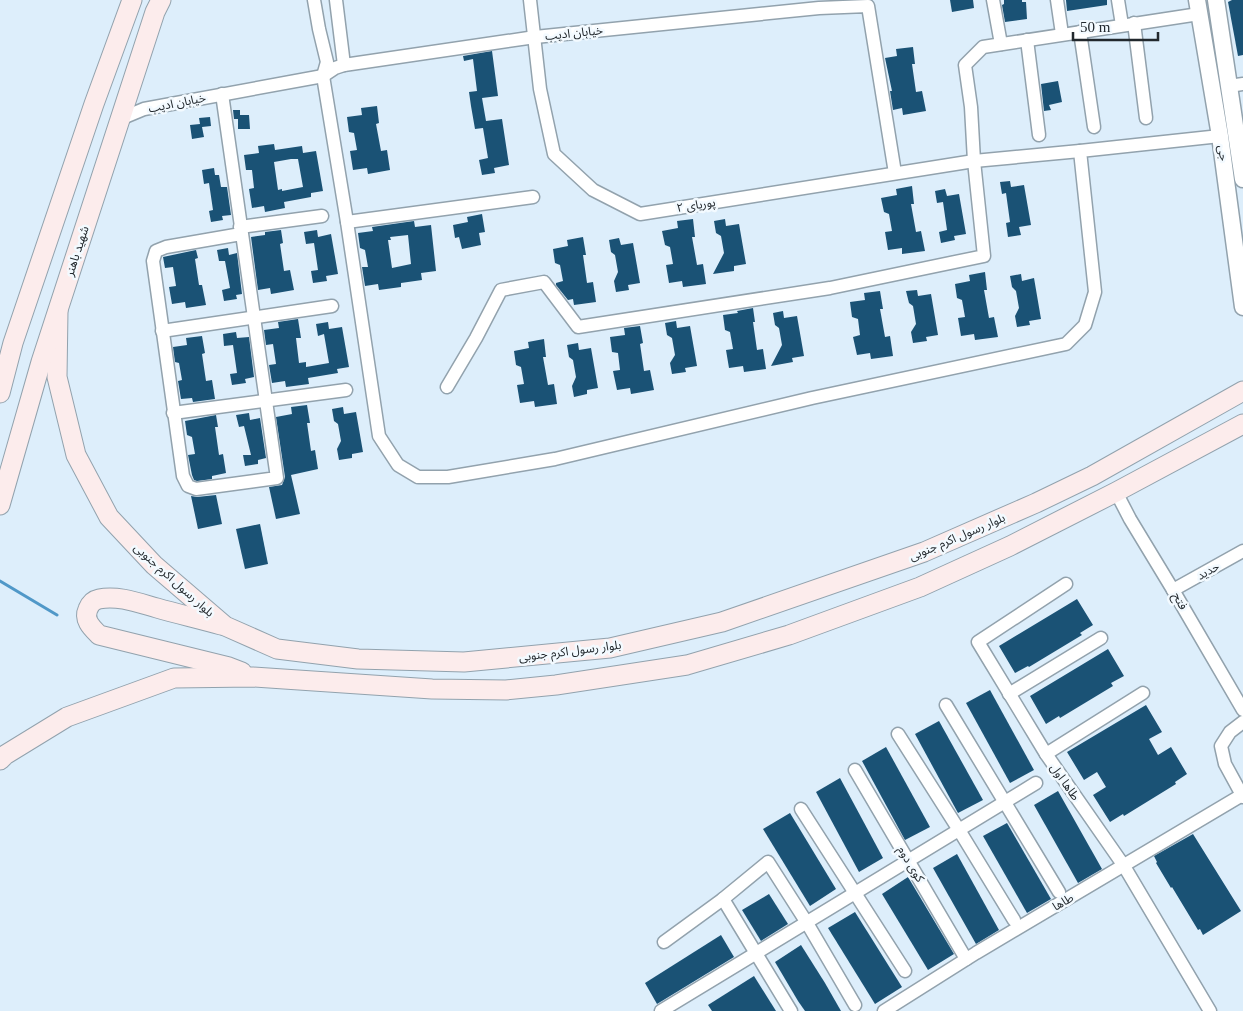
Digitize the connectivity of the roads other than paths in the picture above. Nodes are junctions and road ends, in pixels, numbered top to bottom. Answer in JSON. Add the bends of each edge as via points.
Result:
{"nodes":[{"id":1,"x":132,"y":0,"type":"edge"},
{"id":2,"x":160,"y":0,"type":"edge"},
{"id":3,"x":314,"y":0,"type":"edge"},
{"id":4,"x":336,"y":0,"type":"edge"},
{"id":5,"x":530,"y":0,"type":"edge"},
{"id":6,"x":993,"y":0,"type":"edge"},
{"id":7,"x":1057,"y":0,"type":"edge"},
{"id":8,"x":1118,"y":0,"type":"edge"},
{"id":9,"x":1216,"y":0,"type":"edge"},
{"id":10,"x":1198,"y":7,"type":"edge"},
{"id":11,"x":1128,"y":24,"type":"junction"},
{"id":12,"x":1080,"y":32,"type":"junction"},
{"id":13,"x":1062,"y":34,"type":"junction"},
{"id":14,"x":535,"y":37,"type":"junction"},
{"id":15,"x":1027,"y":40,"type":"junction"},
{"id":16,"x":1001,"y":44,"type":"junction"},
{"id":17,"x":344,"y":65,"type":"junction"},
{"id":18,"x":323,"y":76,"type":"junction"},
{"id":19,"x":1236,"y":85,"type":"edge"},
{"id":20,"x":222,"y":94,"type":"junction"},
{"id":21,"x":1146,"y":118,"type":"dead end"},
{"id":22,"x":120,"y":119,"type":"junction"},
{"id":23,"x":1094,"y":128,"type":"dead end"},
{"id":24,"x":1039,"y":135,"type":"dead end"},
{"id":25,"x":1220,"y":136,"type":"junction"},
{"id":26,"x":1080,"y":152,"type":"junction"},
{"id":27,"x":974,"y":161,"type":"junction"},
{"id":28,"x":895,"y":173,"type":"junction"},
{"id":29,"x":1243,"y":179,"type":"edge"},
{"id":30,"x":533,"y":197,"type":"dead end"},
{"id":31,"x":322,"y":216,"type":"dead end"},
{"id":32,"x":347,"y":222,"type":"junction"},
{"id":33,"x":241,"y":231,"type":"junction"},
{"id":34,"x":332,"y":306,"type":"dead end"},
{"id":35,"x":1243,"y":307,"type":"edge"},
{"id":36,"x":58,"y":311,"type":"junction"},
{"id":37,"x":254,"y":317,"type":"junction"},
{"id":38,"x":162,"y":331,"type":"junction"},
{"id":39,"x":446,"y":387,"type":"dead end"},
{"id":40,"x":346,"y":390,"type":"dead end"},
{"id":41,"x":1243,"y":391,"type":"edge"},
{"id":42,"x":0,"y":393,"type":"edge"},
{"id":43,"x":266,"y":400,"type":"junction"},
{"id":44,"x":173,"y":413,"type":"junction"},
{"id":45,"x":1243,"y":424,"type":"edge"},
{"id":46,"x":1116,"y":492,"type":"junction"},
{"id":47,"x":0,"y":505,"type":"edge"},
{"id":48,"x":1243,"y":551,"type":"edge"},
{"id":49,"x":1066,"y":584,"type":"dead end"},
{"id":50,"x":1173,"y":590,"type":"junction"},
{"id":51,"x":225,"y":626,"type":"junction"},
{"id":52,"x":1100,"y":638,"type":"dead end"},
{"id":53,"x":253,"y":677,"type":"junction"},
{"id":54,"x":1143,"y":693,"type":"dead end"},
{"id":55,"x":1009,"y":694,"type":"junction"},
{"id":56,"x":946,"y":705,"type":"dead end"},
{"id":57,"x":1243,"y":710,"type":"edge"},
{"id":58,"x":1243,"y":722,"type":"edge"},
{"id":59,"x":898,"y":734,"type":"dead end"},
{"id":60,"x":1046,"y":754,"type":"junction"},
{"id":61,"x":0,"y":760,"type":"edge"},
{"id":62,"x":854,"y":770,"type":"dead end"},
{"id":63,"x":1036,"y":783,"type":"dead end"},
{"id":64,"x":1243,"y":796,"type":"edge"},
{"id":65,"x":1004,"y":802,"type":"junction"},
{"id":66,"x":801,"y":809,"type":"dead end"},
{"id":67,"x":960,"y":830,"type":"junction"},
{"id":68,"x":909,"y":861,"type":"junction"},
{"id":69,"x":1124,"y":866,"type":"junction"},
{"id":70,"x":1059,"y":892,"type":"dead end"},
{"id":71,"x":856,"y":893,"type":"junction"},
{"id":72,"x":723,"y":899,"type":"junction"},
{"id":73,"x":1014,"y":920,"type":"dead end"},
{"id":74,"x":807,"y":923,"type":"junction"},
{"id":75,"x":664,"y":942,"type":"dead end"},
{"id":76,"x":756,"y":954,"type":"junction"},
{"id":77,"x":966,"y":959,"type":"junction"},
{"id":78,"x":905,"y":971,"type":"dead end"},
{"id":79,"x":855,"y":1005,"type":"dead end"},
{"id":80,"x":661,"y":1011,"type":"edge"},
{"id":81,"x":791,"y":1011,"type":"edge"},
{"id":82,"x":884,"y":1011,"type":"edge"},
{"id":83,"x":1210,"y":1011,"type":"edge"}],
"edges":[{"from":1,"to":42,"type":"main road","via":[[29,297]]},
{"from":2,"to":22,"type":"main road","name":"شهید باهنر"},
{"from":3,"to":18,"type":"street","via":[[327,62]]},
{"from":4,"to":17,"type":"street"},
{"from":5,"to":14,"type":"street","name":"پوریای ۲"},
{"from":6,"to":16,"type":"street"},
{"from":7,"to":13,"type":"street"},
{"from":8,"to":11,"type":"street"},
{"from":9,"to":19,"type":"street","name":"جی"},
{"from":10,"to":11,"type":"street"},
{"from":10,"to":25,"type":"street","name":"جی"},
{"from":11,"to":12,"type":"street"},
{"from":11,"to":21,"type":"street"},
{"from":12,"to":13,"type":"street"},
{"from":12,"to":23,"type":"street"},
{"from":13,"to":15,"type":"street"},
{"from":14,"to":17,"type":"street","name":"خیابان ادیب"},
{"from":14,"to":28,"type":"street","name":"پوریای ۲","via":[[540,89],[554,154],[592,190],[640,214]]},
{"from":14,"to":28,"type":"street","name":"خیابان ادیب","via":[[819,8],[868,6]]},
{"from":15,"to":16,"type":"street"},
{"from":15,"to":24,"type":"street"},
{"from":16,"to":27,"type":"street","via":[[983,46],[965,65]]},
{"from":17,"to":18,"type":"street","name":"خیابان ادیب"},
{"from":18,"to":20,"type":"street","name":"خیابان ادیب"},
{"from":18,"to":32,"type":"street"},
{"from":19,"to":29,"type":"street","name":"جی"},
{"from":20,"to":22,"type":"street","name":"خیابان ادیب","via":[[144,108]]},
{"from":20,"to":33,"type":"street"},
{"from":22,"to":36,"type":"main road","name":"شهید باهنر"},
{"from":25,"to":26,"type":"street","name":"پوریای ۲"},
{"from":25,"to":35,"type":"street","name":"جی"},
{"from":26,"to":27,"type":"street","name":"پوریای ۲"},
{"from":26,"to":32,"type":"street","via":[[1095,292],[1086,325],[1066,344],[812,398],[555,459],[448,477],[418,477],[398,465],[378,436]]},
{"from":27,"to":28,"type":"street","name":"پوریای ۲"},
{"from":27,"to":39,"type":"street","via":[[984,256],[830,288],[578,327],[544,282],[501,290]]},
{"from":30,"to":32,"type":"street"},
{"from":31,"to":33,"type":"street"},
{"from":33,"to":37,"type":"street"},
{"from":33,"to":38,"type":"street","via":[[156,251],[153,261]]},
{"from":34,"to":37,"type":"street"},
{"from":36,"to":47,"type":"main road","name":"شهید باهنر"},
{"from":36,"to":51,"type":"main road","name":"بلوار رسول اکرم جنوبی","via":[[57,377],[76,455],[109,517],[154,565]]},
{"from":37,"to":38,"type":"street"},
{"from":37,"to":43,"type":"street"},
{"from":38,"to":44,"type":"street"},
{"from":40,"to":43,"type":"street"},
{"from":41,"to":51,"type":"main road","name":"بلوار رسول اکرم جنوبی","via":[[1092,476],[924,552],[722,622],[610,648],[464,662],[358,659],[277,649]]},
{"from":43,"to":44,"type":"street"},
{"from":43,"to":44,"type":"street","via":[[277,478],[196,489],[188,486],[183,476]]},
{"from":45,"to":46,"type":"main road"},
{"from":46,"to":50,"type":"street","name":"فتح"},
{"from":46,"to":53,"type":"main road","via":[[920,588],[789,635],[687,665],[556,686],[506,690],[432,689]]},
{"from":48,"to":50,"type":"street","name":"حدید"},
{"from":49,"to":55,"type":"street","name":"طاها اول","via":[[978,642]]},
{"from":50,"to":57,"type":"street","name":"فتح"},
{"from":51,"to":53,"type":"main road","via":[[132,601],[112,599],[93,602],[86,618],[99,635],[229,666]]},
{"from":52,"to":55,"type":"street"},
{"from":53,"to":61,"type":"main road","via":[[174,678],[67,717]]},
{"from":54,"to":60,"type":"street"},
{"from":55,"to":60,"type":"street","name":"طاها اول"},
{"from":56,"to":65,"type":"street"},
{"from":58,"to":64,"type":"street","via":[[1230,732],[1221,746],[1225,764]]},
{"from":59,"to":67,"type":"street"},
{"from":60,"to":69,"type":"street","name":"طاها اول"},
{"from":62,"to":68,"type":"street","name":"کوی دوم"},
{"from":63,"to":65,"type":"street"},
{"from":64,"to":69,"type":"street","name":"طاها"},
{"from":65,"to":67,"type":"street"},
{"from":65,"to":70,"type":"street"},
{"from":66,"to":71,"type":"street"},
{"from":67,"to":68,"type":"street"},
{"from":67,"to":73,"type":"street"},
{"from":68,"to":71,"type":"street"},
{"from":68,"to":77,"type":"street","name":"کوی دوم"},
{"from":69,"to":77,"type":"street","name":"طاها"},
{"from":69,"to":83,"type":"street","name":"طاها اول"},
{"from":71,"to":74,"type":"street"},
{"from":71,"to":78,"type":"street"},
{"from":72,"to":74,"type":"street","via":[[768,862]]},
{"from":72,"to":75,"type":"street"},
{"from":72,"to":76,"type":"street"},
{"from":74,"to":76,"type":"street"},
{"from":74,"to":79,"type":"street"},
{"from":76,"to":80,"type":"street"},
{"from":76,"to":81,"type":"street"},
{"from":77,"to":82,"type":"street","name":"طاها"}]}
